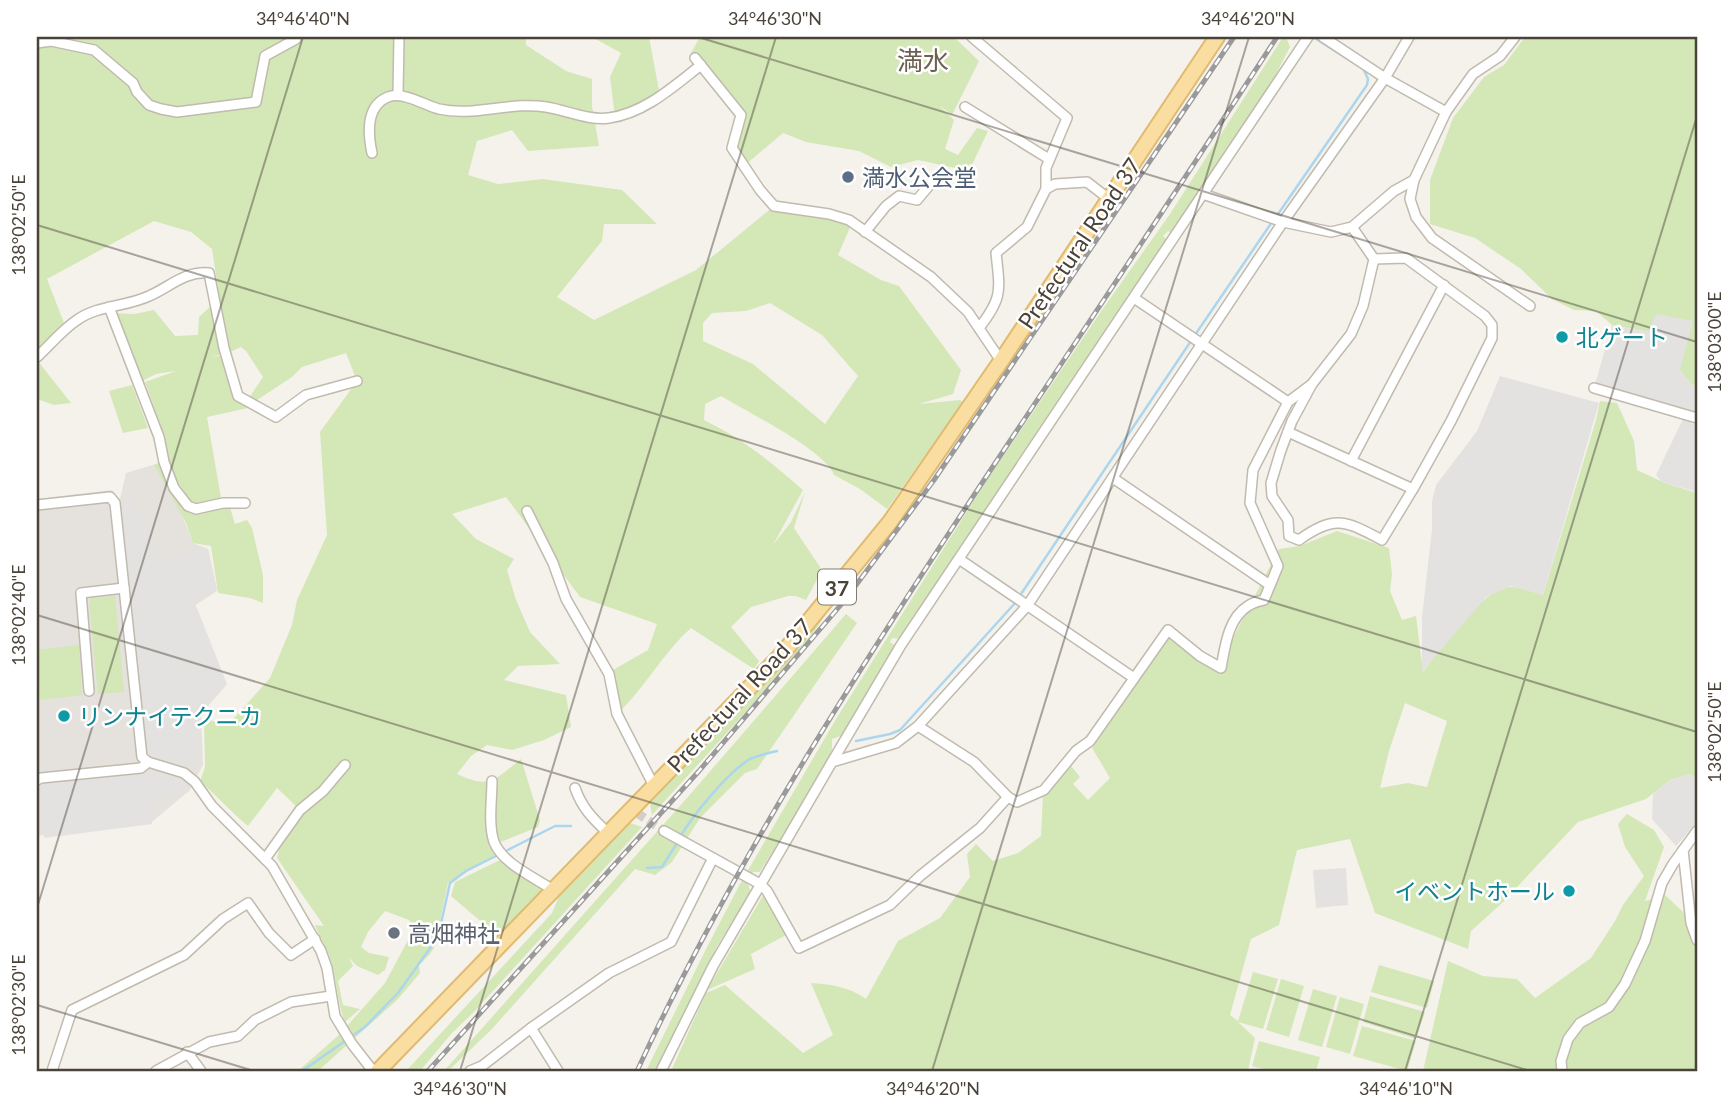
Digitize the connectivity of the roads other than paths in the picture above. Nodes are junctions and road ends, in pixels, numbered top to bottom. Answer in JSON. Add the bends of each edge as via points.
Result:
{"nodes":[{"id":1,"x":399,"y":37,"type":"edge"},
{"id":2,"x":972,"y":37,"type":"edge"},
{"id":3,"x":1217,"y":37,"type":"edge"},
{"id":4,"x":1323,"y":37,"type":"edge"},
{"id":5,"x":1409,"y":37,"type":"edge"},
{"id":6,"x":1515,"y":37,"type":"edge"},
{"id":7,"x":296,"y":39,"type":"dead end"},
{"id":8,"x":1307,"y":40,"type":"edge"},
{"id":9,"x":37,"y":43,"type":"edge"},
{"id":10,"x":1385,"y":78,"type":"junction"},
{"id":11,"x":398,"y":94,"type":"junction"},
{"id":12,"x":965,"y":107,"type":"dead end"},
{"id":13,"x":1446,"y":111,"type":"junction"},
{"id":14,"x":372,"y":153,"type":"dead end"},
{"id":15,"x":1049,"y":159,"type":"junction"},
{"id":16,"x":1414,"y":180,"type":"junction"},
{"id":17,"x":932,"y":183,"type":"dead end"},
{"id":18,"x":1046,"y":189,"type":"junction"},
{"id":19,"x":1203,"y":194,"type":"junction"},
{"id":20,"x":1109,"y":199,"type":"junction"},
{"id":21,"x":1283,"y":222,"type":"junction"},
{"id":22,"x":1352,"y":228,"type":"junction"},
{"id":23,"x":865,"y":232,"type":"junction"},
{"id":24,"x":1374,"y":259,"type":"junction"},
{"id":25,"x":1444,"y":285,"type":"junction"},
{"id":26,"x":1134,"y":298,"type":"junction"},
{"id":27,"x":1530,"y":306,"type":"dead end"},
{"id":28,"x":109,"y":307,"type":"junction"},
{"id":29,"x":979,"y":328,"type":"junction"},
{"id":30,"x":1202,"y":343,"type":"junction"},
{"id":31,"x":37,"y":357,"type":"edge"},
{"id":32,"x":1001,"y":361,"type":"junction"},
{"id":33,"x":357,"y":381,"type":"dead end"},
{"id":34,"x":1312,"y":384,"type":"junction"},
{"id":35,"x":1594,"y":388,"type":"dead end"},
{"id":36,"x":1288,"y":402,"type":"junction"},
{"id":37,"x":1697,"y":418,"type":"edge"},
{"id":38,"x":1288,"y":432,"type":"junction"},
{"id":39,"x":1351,"y":461,"type":"junction"},
{"id":40,"x":1112,"y":478,"type":"junction"},
{"id":41,"x":1413,"y":489,"type":"junction"},
{"id":42,"x":245,"y":503,"type":"dead end"},
{"id":43,"x":37,"y":505,"type":"edge"},
{"id":44,"x":527,"y":511,"type":"dead end"},
{"id":45,"x":959,"y":559,"type":"junction"},
{"id":46,"x":1270,"y":585,"type":"junction"},
{"id":47,"x":124,"y":588,"type":"junction"},
{"id":48,"x":1027,"y":606,"type":"junction"},
{"id":49,"x":1134,"y":678,"type":"junction"},
{"id":50,"x":89,"y":691,"type":"dead end"},
{"id":51,"x":918,"y":726,"type":"junction"},
{"id":52,"x":148,"y":762,"type":"junction"},
{"id":53,"x":832,"y":762,"type":"junction"},
{"id":54,"x":345,"y":765,"type":"dead end"},
{"id":55,"x":37,"y":780,"type":"edge"},
{"id":56,"x":492,"y":781,"type":"dead end"},
{"id":57,"x":654,"y":786,"type":"junction"},
{"id":58,"x":575,"y":788,"type":"dead end"},
{"id":59,"x":1008,"y":797,"type":"junction"},
{"id":60,"x":1697,"y":831,"type":"edge"},
{"id":61,"x":608,"y":833,"type":"junction"},
{"id":62,"x":668,"y":833,"type":"tunnel mouth"},
{"id":63,"x":1683,"y":850,"type":"junction"},
{"id":64,"x":713,"y":858,"type":"junction"},
{"id":65,"x":265,"y":859,"type":"junction"},
{"id":66,"x":760,"y":884,"type":"junction"},
{"id":67,"x":553,"y":890,"type":"junction"},
{"id":68,"x":315,"y":939,"type":"junction"},
{"id":69,"x":1697,"y":940,"type":"edge"},
{"id":70,"x":331,"y":996,"type":"junction"},
{"id":71,"x":531,"y":1028,"type":"junction"},
{"id":72,"x":187,"y":1052,"type":"junction"},
{"id":73,"x":52,"y":1071,"type":"edge"},
{"id":74,"x":156,"y":1071,"type":"edge"},
{"id":75,"x":201,"y":1071,"type":"edge"},
{"id":76,"x":375,"y":1071,"type":"edge"},
{"id":77,"x":470,"y":1071,"type":"edge"},
{"id":78,"x":558,"y":1071,"type":"edge"},
{"id":79,"x":662,"y":1071,"type":"edge"},
{"id":80,"x":1562,"y":1071,"type":"edge"}],
"edges":[{"from":1,"to":11,"type":"street"},
{"from":2,"to":15,"type":"street","via":[[1067,118]]},
{"from":3,"to":20,"type":"main road","name":"Prefectural Road 37","number":"37"},
{"from":4,"to":10,"type":"street"},
{"from":5,"to":10,"type":"street"},
{"from":6,"to":13,"type":"street","via":[[1500,57],[1473,74]]},
{"from":7,"to":9,"type":"street","via":[[265,56],[256,102],[177,112],[149,105],[133,83],[94,50],[51,41]]},
{"from":8,"to":19,"type":"street"},
{"from":10,"to":13,"type":"street"},
{"from":10,"to":21,"type":"street"},
{"from":11,"to":14,"type":"street","via":[[379,102],[372,113],[368,126]]},
{"from":11,"to":23,"type":"street","via":[[447,111],[544,106],[606,119],[653,101],[698,62],[741,115],[732,148],[774,206],[829,214],[849,220]]},
{"from":12,"to":15,"type":"street"},
{"from":13,"to":16,"type":"street"},
{"from":15,"to":18,"type":"street"},
{"from":16,"to":22,"type":"street","via":[[1394,191]]},
{"from":16,"to":27,"type":"street","via":[[1410,199],[1416,217],[1432,238]]},
{"from":17,"to":23,"type":"street","via":[[917,200],[899,196]]},
{"from":18,"to":20,"type":"street","via":[[1087,182]]},
{"from":18,"to":29,"type":"street","via":[[1027,227],[996,253],[1000,291]]},
{"from":19,"to":21,"type":"street"},
{"from":19,"to":26,"type":"street"},
{"from":20,"to":32,"type":"main road","name":"Prefectural Road 37","number":"37"},
{"from":21,"to":22,"type":"street","via":[[1331,232]]},
{"from":21,"to":30,"type":"street"},
{"from":22,"to":24,"type":"street"},
{"from":23,"to":29,"type":"street","via":[[931,277]]},
{"from":24,"to":25,"type":"street","via":[[1406,258]]},
{"from":24,"to":34,"type":"street","via":[[1351,334]]},
{"from":25,"to":39,"type":"street"},
{"from":25,"to":41,"type":"street","via":[[1485,316],[1493,325],[1492,338]]},
{"from":26,"to":30,"type":"street"},
{"from":26,"to":45,"type":"street"},
{"from":28,"to":31,"type":"street","via":[[77,320]]},
{"from":28,"to":33,"type":"street","via":[[148,297],[179,278],[209,273],[238,396],[276,417],[306,396]]},
{"from":28,"to":42,"type":"street","via":[[174,488],[196,509]]},
{"from":29,"to":32,"type":"street"},
{"from":30,"to":36,"type":"street"},
{"from":30,"to":40,"type":"street"},
{"from":32,"to":57,"type":"main road","name":"Prefectural Road 37","number":"37","via":[[890,522],[782,654]]},
{"from":34,"to":36,"type":"street"},
{"from":34,"to":38,"type":"street"},
{"from":35,"to":37,"type":"street"},
{"from":36,"to":46,"type":"street","via":[[1253,470],[1250,502],[1278,566]]},
{"from":38,"to":39,"type":"street"},
{"from":38,"to":41,"type":"street","via":[[1271,483],[1272,496],[1288,520],[1289,536],[1299,540],[1335,522],[1353,525],[1382,540]]},
{"from":39,"to":41,"type":"street"},
{"from":40,"to":46,"type":"street"},
{"from":40,"to":48,"type":"street"},
{"from":43,"to":47,"type":"street","via":[[110,497],[115,503]]},
{"from":44,"to":57,"type":"street","via":[[566,599],[609,674],[617,714]]},
{"from":45,"to":48,"type":"street"},
{"from":45,"to":53,"type":"street","via":[[901,645]]},
{"from":46,"to":49,"type":"street","via":[[1264,600],[1248,606],[1236,618],[1221,668],[1168,630]]},
{"from":47,"to":50,"type":"street","via":[[81,593]]},
{"from":47,"to":52,"type":"street","via":[[142,757]]},
{"from":48,"to":49,"type":"street"},
{"from":48,"to":51,"type":"street"},
{"from":49,"to":59,"type":"street","via":[[1090,741],[1044,790],[1017,802]]},
{"from":51,"to":53,"type":"street","via":[[896,743]]},
{"from":51,"to":59,"type":"street","via":[[974,762]]},
{"from":52,"to":55,"type":"street","via":[[141,768]]},
{"from":52,"to":65,"type":"street","via":[[195,782],[212,806]]},
{"from":53,"to":66,"type":"street"},
{"from":54,"to":65,"type":"street","via":[[300,810]]},
{"from":56,"to":67,"type":"street","via":[[495,842],[502,853]]},
{"from":57,"to":61,"type":"main road","name":"Prefectural Road 37","number":"37","via":[[634,812]]},
{"from":58,"to":61,"type":"street","via":[[588,813]]},
{"from":59,"to":66,"type":"street","via":[[980,828],[890,905],[799,948]]},
{"from":60,"to":63,"type":"street"},
{"from":61,"to":67,"type":"main road","name":"Prefectural Road 37","number":"37"},
{"from":62,"to":64,"type":"street"},
{"from":63,"to":69,"type":"street"},
{"from":63,"to":80,"type":"street","via":[[1662,883],[1645,941],[1625,984],[1609,1007],[1580,1023],[1568,1039]]},
{"from":64,"to":66,"type":"street"},
{"from":64,"to":71,"type":"street","via":[[671,942],[609,973]]},
{"from":65,"to":68,"type":"street"},
{"from":66,"to":79,"type":"street","via":[[713,966]]},
{"from":67,"to":76,"type":"main road","name":"Prefectural Road 37","number":"37"},
{"from":68,"to":70,"type":"street","via":[[327,968]]},
{"from":68,"to":73,"type":"street","via":[[291,955],[248,903],[184,955],[72,1010]]},
{"from":70,"to":72,"type":"street","via":[[291,1002],[256,1020],[238,1036]]},
{"from":70,"to":76,"type":"street","via":[[335,1016]]},
{"from":71,"to":77,"type":"street"},
{"from":71,"to":78,"type":"street"},
{"from":72,"to":74,"type":"street"},
{"from":72,"to":75,"type":"street"}]}
